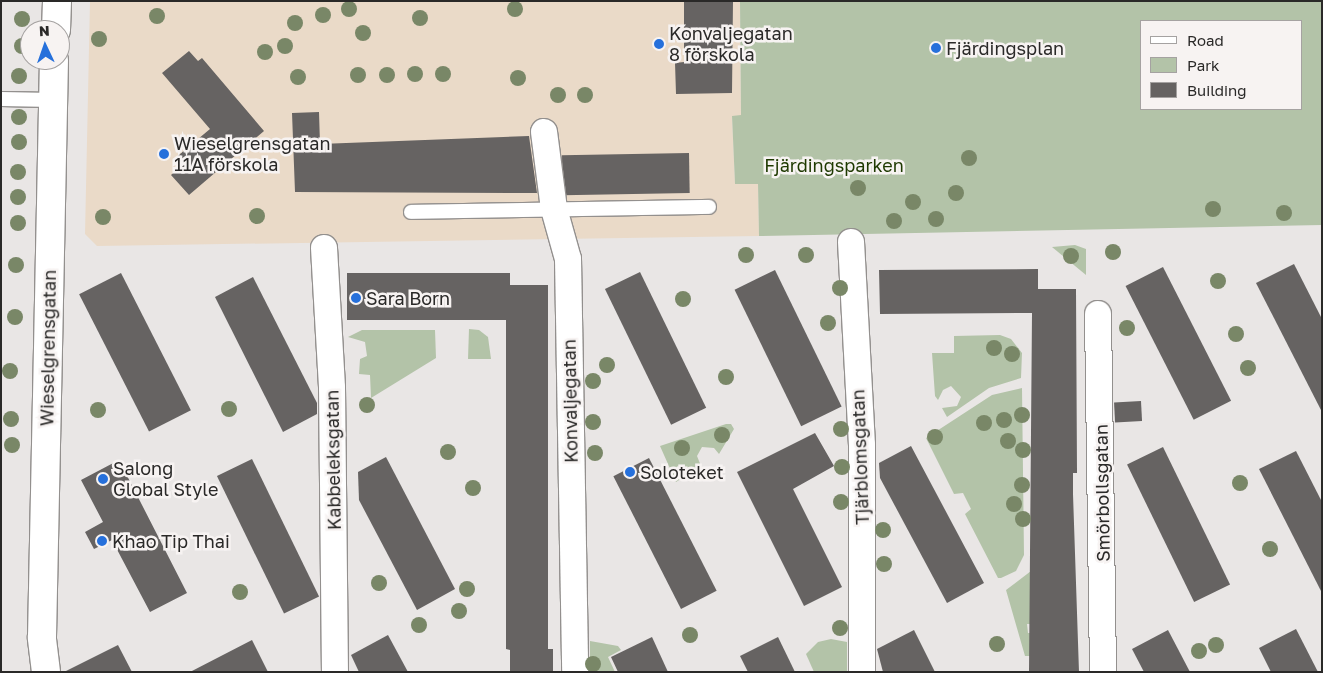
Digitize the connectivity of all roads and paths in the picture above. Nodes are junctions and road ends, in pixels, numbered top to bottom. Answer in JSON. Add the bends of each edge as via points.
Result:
{"nodes":[{"id":1,"x":57,"y":1,"type":"edge"},
{"id":2,"x":56,"y":20,"type":"edge"},
{"id":3,"x":54,"y":70,"type":"edge"},
{"id":4,"x":1,"y":99,"type":"edge"},
{"id":5,"x":53,"y":100,"type":"junction"},
{"id":6,"x":544,"y":132,"type":"dead end"},
{"id":7,"x":709,"y":207,"type":"dead end"},
{"id":8,"x":554,"y":209,"type":"junction"},
{"id":9,"x":411,"y":212,"type":"dead end"},
{"id":10,"x":851,"y":242,"type":"dead end"},
{"id":11,"x":324,"y":248,"type":"dead end"},
{"id":12,"x":1098,"y":314,"type":"dead end"},
{"id":13,"x":42,"y":637,"type":"junction"},
{"id":14,"x":36,"y":672,"type":"edge"},
{"id":15,"x":46,"y":672,"type":"edge"},
{"id":16,"x":335,"y":672,"type":"edge"},
{"id":17,"x":575,"y":672,"type":"edge"},
{"id":18,"x":862,"y":672,"type":"edge"},
{"id":19,"x":1103,"y":672,"type":"edge"}],
"edges":[{"from":1,"to":2,"type":"street"},
{"from":3,"to":5,"type":"street","name":"Wieselgrensgatan"},
{"from":4,"to":5,"type":"lane"},
{"from":5,"to":13,"type":"street","name":"Wieselgrensgatan"},
{"from":6,"to":8,"type":"street","name":"Konvaljegatan"},
{"from":7,"to":8,"type":"lane"},
{"from":8,"to":9,"type":"lane"},
{"from":8,"to":17,"type":"street","name":"Konvaljegatan","via":[[568,259]]},
{"from":10,"to":18,"type":"street","name":"Tjärblomsgatan","via":[[862,445]]},
{"from":11,"to":16,"type":"street","name":"Kabbeleksgatan","via":[[332,388]]},
{"from":12,"to":19,"type":"street","name":"Smörbollsgatan"},
{"from":13,"to":14,"type":"street","name":"Wieselgrensgatan"},
{"from":13,"to":15,"type":"street","name":"Wieselgrensgatan"}]}
